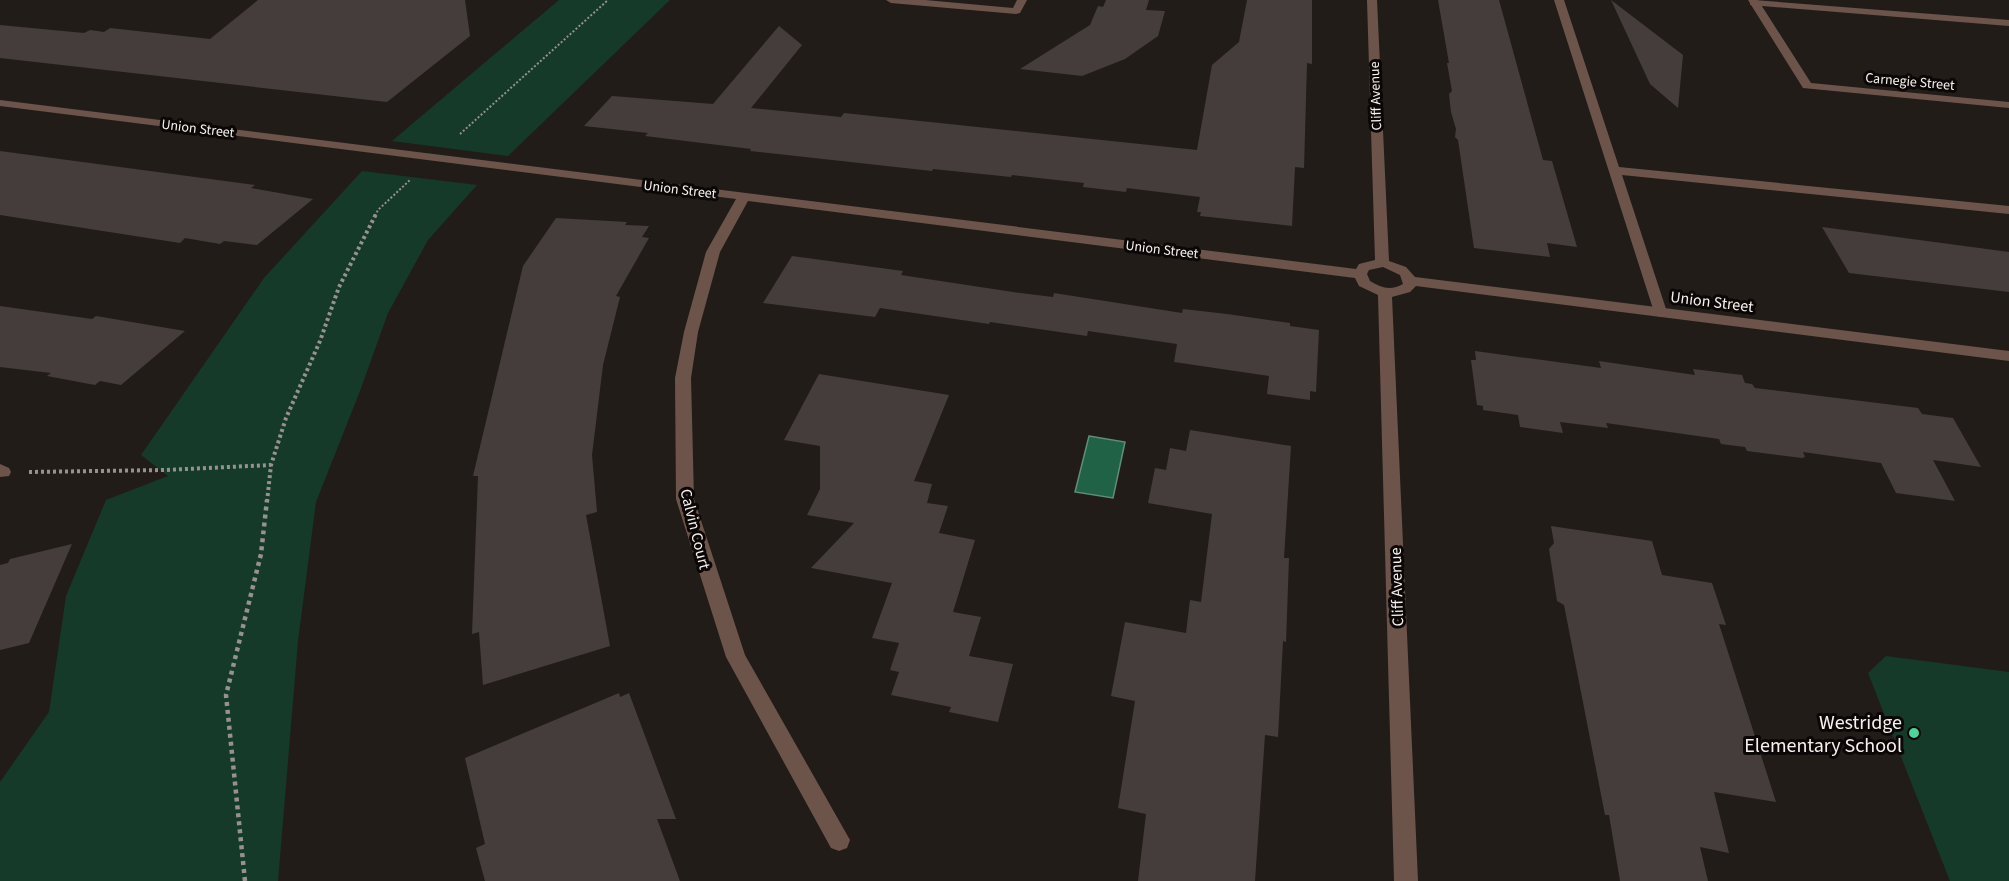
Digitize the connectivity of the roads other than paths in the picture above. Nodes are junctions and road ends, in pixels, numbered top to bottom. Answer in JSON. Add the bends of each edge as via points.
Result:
{"nodes":[{"id":1,"x":891,"y":0,"type":"edge"},
{"id":2,"x":1022,"y":0,"type":"edge"},
{"id":3,"x":1372,"y":0,"type":"edge"},
{"id":4,"x":1559,"y":0,"type":"edge"},
{"id":5,"x":1753,"y":1,"type":"edge"},
{"id":6,"x":2009,"y":23,"type":"edge"},
{"id":7,"x":0,"y":103,"type":"edge"},
{"id":8,"x":2009,"y":105,"type":"edge"},
{"id":9,"x":1614,"y":170,"type":"junction"},
{"id":10,"x":744,"y":197,"type":"junction"},
{"id":11,"x":2009,"y":210,"type":"edge"},
{"id":12,"x":1383,"y":263,"type":"junction"},
{"id":13,"x":1360,"y":274,"type":"junction"},
{"id":14,"x":1410,"y":281,"type":"junction"},
{"id":15,"x":1385,"y":292,"type":"junction"},
{"id":16,"x":1660,"y":312,"type":"junction"},
{"id":17,"x":2009,"y":356,"type":"edge"},
{"id":18,"x":839,"y":840,"type":"dead end"},
{"id":19,"x":1406,"y":881,"type":"edge"}],
"edges":[{"from":1,"to":2,"type":"street","via":[[1016,12]]},
{"from":3,"to":12,"type":"street","name":"Cliff Avenue"},
{"from":4,"to":9,"type":"street"},
{"from":5,"to":6,"type":"street"},
{"from":5,"to":8,"type":"street","name":"Carnegie Street","via":[[1807,86]]},
{"from":7,"to":10,"type":"street","name":"Union Street"},
{"from":9,"to":11,"type":"street"},
{"from":9,"to":16,"type":"street"},
{"from":10,"to":13,"type":"street","name":"Union Street"},
{"from":10,"to":18,"type":"street","name":"Calvin Court","via":[[713,252],[691,332],[683,378],[685,499],[736,657]]},
{"from":12,"to":13,"type":"street","via":[[1364,267]]},
{"from":12,"to":14,"type":"street","via":[[1404,271]]},
{"from":13,"to":15,"type":"street","via":[[1370,287]]},
{"from":14,"to":15,"type":"street","via":[[1401,292]]},
{"from":14,"to":16,"type":"street","name":"Union Street"},
{"from":15,"to":19,"type":"street","name":"Cliff Avenue"},
{"from":16,"to":17,"type":"street","name":"Union Street"}]}
